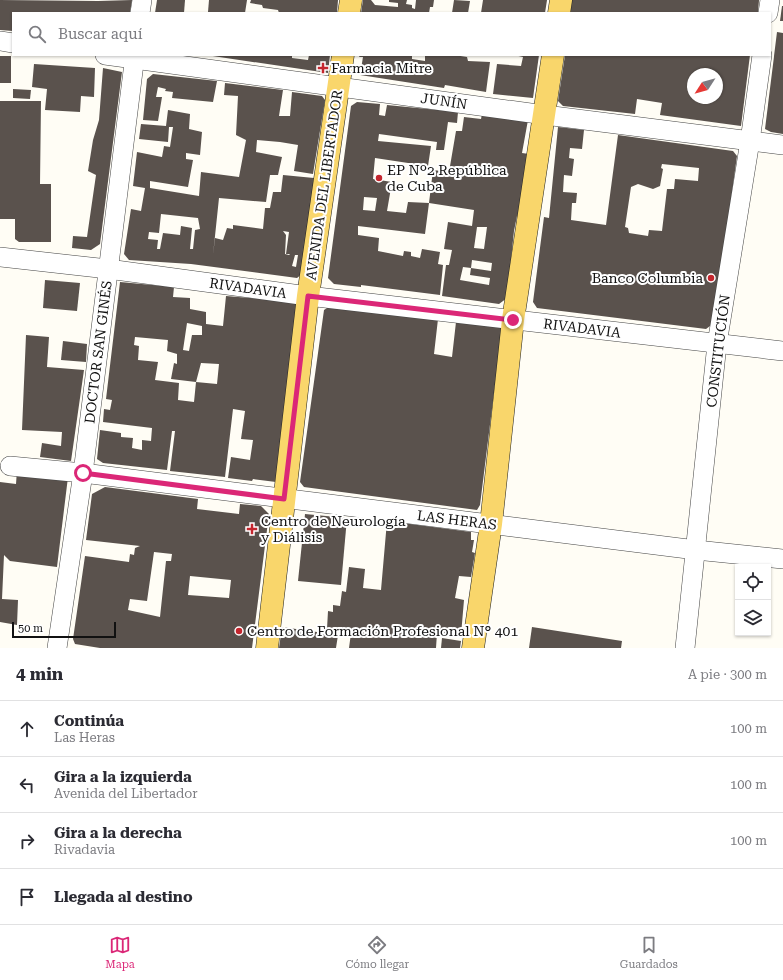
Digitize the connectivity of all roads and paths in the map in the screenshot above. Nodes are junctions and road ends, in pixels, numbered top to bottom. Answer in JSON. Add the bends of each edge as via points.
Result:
{"nodes":[{"id":1,"x":142,"y":0,"type":"edge"},
{"id":2,"x":351,"y":0,"type":"edge"},
{"id":3,"x":561,"y":0,"type":"edge"},
{"id":4,"x":770,"y":0,"type":"edge"},
{"id":5,"x":140,"y":12,"type":"edge"},
{"id":6,"x":349,"y":12,"type":"edge"},
{"id":7,"x":559,"y":12,"type":"edge"},
{"id":8,"x":768,"y":12,"type":"edge"},
{"id":9,"x":0,"y":41,"type":"edge"},
{"id":10,"x":12,"y":43,"type":"edge"},
{"id":11,"x":120,"y":56,"type":"edge"},
{"id":12,"x":343,"y":56,"type":"edge"},
{"id":13,"x":553,"y":56,"type":"edge"},
{"id":14,"x":762,"y":56,"type":"edge"},
{"id":15,"x":135,"y":57,"type":"edge"},
{"id":16,"x":339,"y":87,"type":"junction"},
{"id":17,"x":545,"y":115,"type":"junction"},
{"id":18,"x":750,"y":141,"type":"junction"},
{"id":19,"x":783,"y":145,"type":"edge"},
{"id":20,"x":0,"y":257,"type":"edge"},
{"id":21,"x":108,"y":269,"type":"junction"},
{"id":22,"x":308,"y":296,"type":"junction"},
{"id":23,"x":513,"y":320,"type":"junction"},
{"id":24,"x":717,"y":344,"type":"junction"},
{"id":25,"x":783,"y":351,"type":"edge"},
{"id":26,"x":10,"y":466,"type":"dead end"},
{"id":27,"x":83,"y":473,"type":"junction"},
{"id":28,"x":284,"y":499,"type":"junction"},
{"id":29,"x":491,"y":524,"type":"junction"},
{"id":30,"x":696,"y":550,"type":"junction"},
{"id":31,"x":783,"y":559,"type":"edge"},
{"id":32,"x":57,"y":648,"type":"edge"},
{"id":33,"x":267,"y":648,"type":"edge"},
{"id":34,"x":473,"y":648,"type":"edge"},
{"id":35,"x":685,"y":648,"type":"edge"}],
"edges":[{"from":1,"to":5,"type":"street"},
{"from":2,"to":6,"type":"main road"},
{"from":3,"to":7,"type":"main road"},
{"from":4,"to":8,"type":"street"},
{"from":9,"to":10,"type":"street"},
{"from":11,"to":15,"type":"street","name":"JUNÍN"},
{"from":12,"to":16,"type":"main road","name":"AVENIDA DEL LIBERTADOR"},
{"from":13,"to":17,"type":"main road"},
{"from":14,"to":18,"type":"street","name":"CONSTITUCIÓN"},
{"from":15,"to":16,"type":"street","name":"JUNÍN"},
{"from":15,"to":21,"type":"street","name":"DOCTOR SAN GINÉS"},
{"from":16,"to":17,"type":"street","name":"JUNÍN"},
{"from":16,"to":22,"type":"main road","name":"AVENIDA DEL LIBERTADOR"},
{"from":17,"to":18,"type":"street","name":"JUNÍN"},
{"from":17,"to":23,"type":"main road"},
{"from":18,"to":19,"type":"street","name":"JUNÍN"},
{"from":18,"to":24,"type":"street","name":"CONSTITUCIÓN"},
{"from":20,"to":21,"type":"street","name":"RIVADAVIA"},
{"from":21,"to":22,"type":"street","name":"RIVADAVIA"},
{"from":21,"to":27,"type":"street","name":"DOCTOR SAN GINÉS"},
{"from":22,"to":23,"type":"street","name":"RIVADAVIA"},
{"from":22,"to":28,"type":"main road","name":"AVENIDA DEL LIBERTADOR"},
{"from":23,"to":24,"type":"street","name":"RIVADAVIA"},
{"from":23,"to":29,"type":"main road"},
{"from":24,"to":25,"type":"street","name":"RIVADAVIA"},
{"from":24,"to":30,"type":"street","name":"CONSTITUCIÓN"},
{"from":26,"to":27,"type":"street","name":"LAS HERAS"},
{"from":27,"to":28,"type":"street","name":"LAS HERAS"},
{"from":27,"to":32,"type":"street","name":"DOCTOR SAN GINÉS"},
{"from":28,"to":29,"type":"street","name":"LAS HERAS"},
{"from":28,"to":33,"type":"main road","name":"AVENIDA DEL LIBERTADOR"},
{"from":29,"to":30,"type":"street","name":"LAS HERAS"},
{"from":29,"to":34,"type":"main road"},
{"from":30,"to":31,"type":"street","name":"LAS HERAS"},
{"from":30,"to":35,"type":"street","name":"CONSTITUCIÓN"}]}
